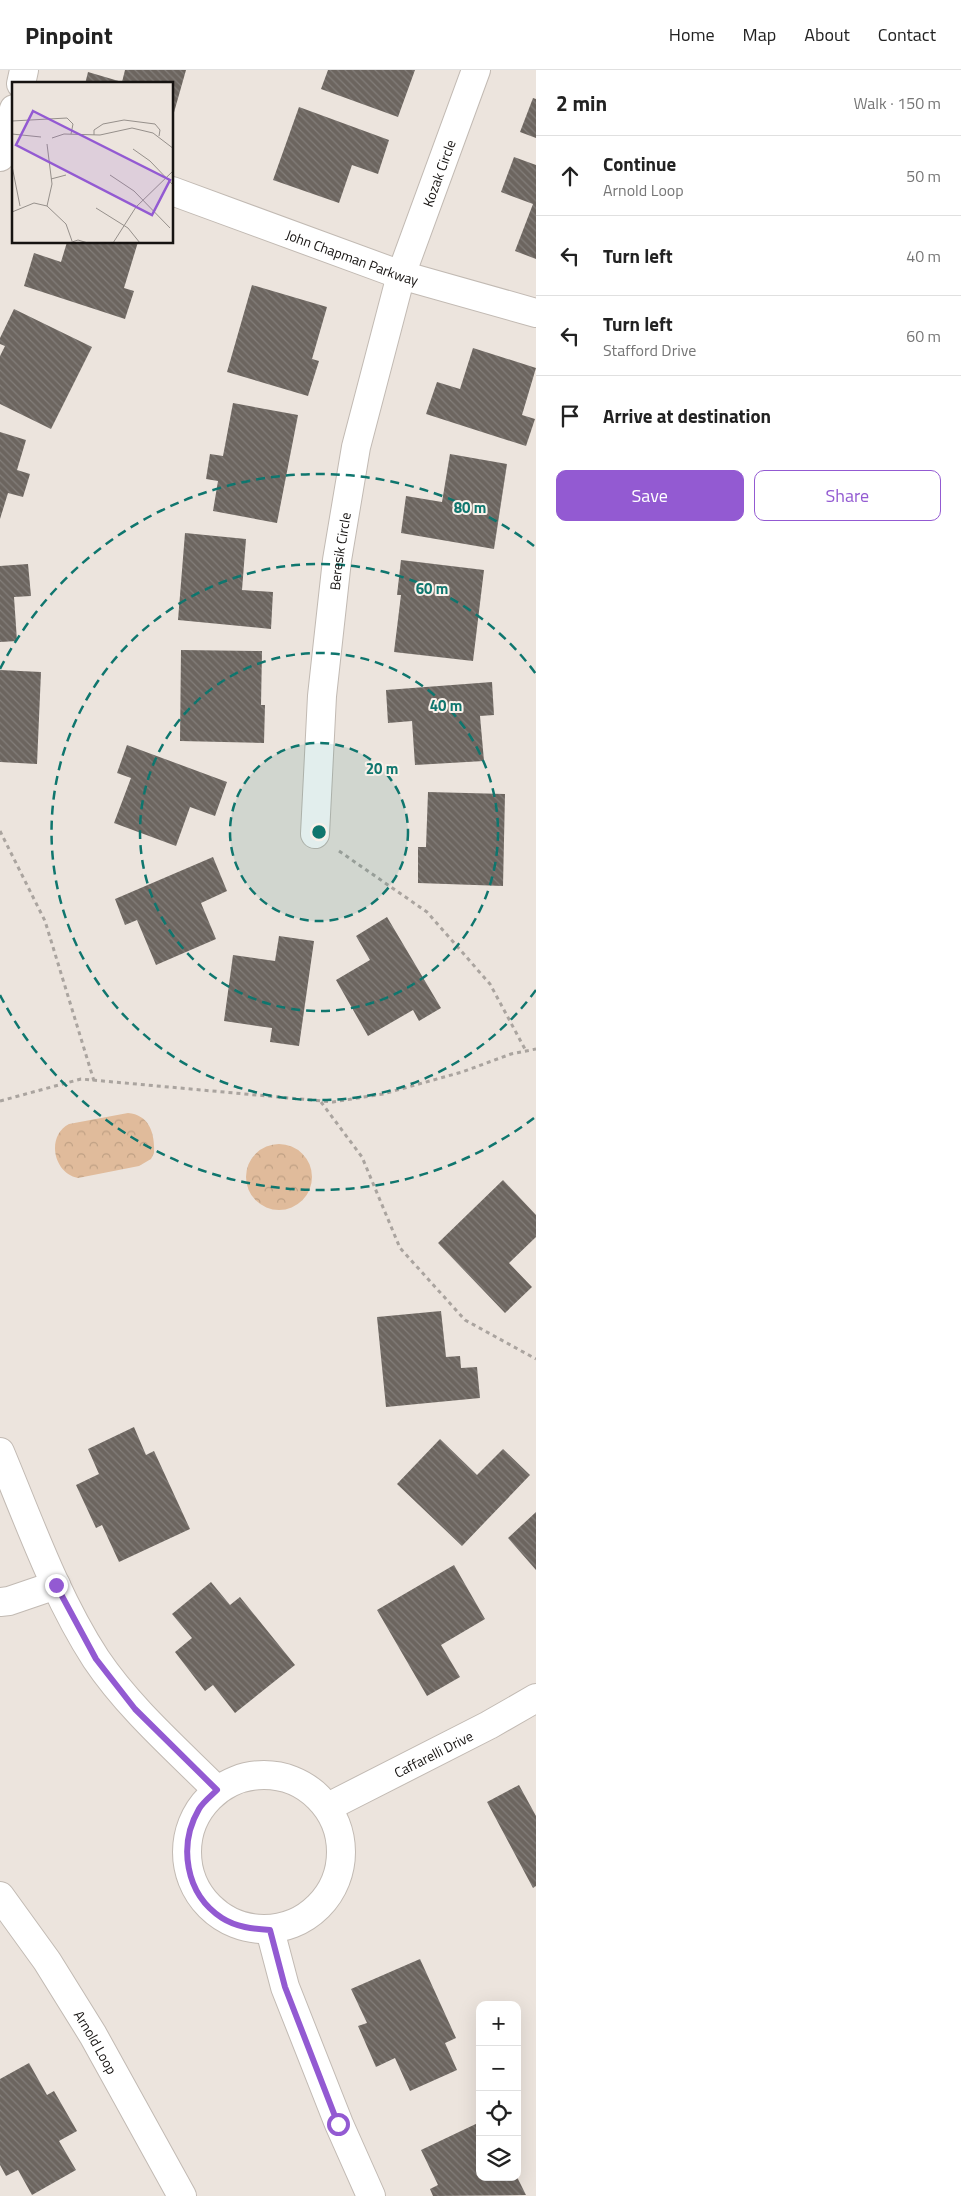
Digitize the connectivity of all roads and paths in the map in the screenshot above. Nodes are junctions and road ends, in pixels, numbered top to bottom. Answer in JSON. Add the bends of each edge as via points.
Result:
{"nodes":[{"id":1,"x":476,"y":70,"type":"edge"},
{"id":2,"x":174,"y":192,"type":"edge"},
{"id":3,"x":401,"y":275,"type":"junction"},
{"id":4,"x":536,"y":313,"type":"edge"},
{"id":5,"x":0,"y":830,"type":"edge"},
{"id":6,"x":315,"y":834,"type":"joint"},
{"id":7,"x":536,"y":1049,"type":"edge"},
{"id":8,"x":526,"y":1051,"type":"junction"},
{"id":9,"x":94,"y":1081,"type":"junction"},
{"id":10,"x":0,"y":1101,"type":"edge"},
{"id":11,"x":321,"y":1102,"type":"junction"},
{"id":12,"x":536,"y":1359,"type":"edge"},
{"id":13,"x":0,"y":1452,"type":"edge"},
{"id":14,"x":56,"y":1585,"type":"junction"},
{"id":15,"x":0,"y":1602,"type":"edge"},
{"id":16,"x":536,"y":1698,"type":"edge"},
{"id":17,"x":217,"y":1790,"type":"junction"},
{"id":18,"x":328,"y":1807,"type":"junction"},
{"id":19,"x":0,"y":1896,"type":"edge"},
{"id":20,"x":270,"y":1930,"type":"junction"},
{"id":21,"x":182,"y":2196,"type":"edge"},
{"id":22,"x":371,"y":2196,"type":"edge"}],
"edges":[{"from":1,"to":3,"type":"street","name":"Kozak Circle"},
{"from":2,"to":3,"type":"street","name":"John Chapman Parkway"},
{"from":3,"to":4,"type":"street","name":"John Chapman Parkway"},
{"from":3,"to":6,"type":"street","name":"Beresik Circle","via":[[356,448],[337,560],[322,696]]},
{"from":5,"to":9,"type":"path","via":[[45,921]]},
{"from":6,"to":8,"type":"path","via":[[427,912],[490,984]]},
{"from":7,"to":8,"type":"path"},
{"from":8,"to":11,"type":"path","via":[[383,1094]]},
{"from":9,"to":10,"type":"path","via":[[81,1080]]},
{"from":9,"to":11,"type":"path"},
{"from":11,"to":12,"type":"path","via":[[362,1157],[400,1248],[466,1320]]},
{"from":13,"to":14,"type":"street"},
{"from":14,"to":15,"type":"street","via":[[9,1602]]},
{"from":14,"to":17,"type":"street","via":[[96,1659],[135,1709]]},
{"from":16,"to":18,"type":"street","name":"Caffarelli Drive"},
{"from":17,"to":18,"type":"street","via":[[239,1778],[264,1774],[280,1776],[310,1790]]},
{"from":17,"to":20,"type":"street","via":[[200,1808],[189,1830],[186,1855],[191,1879],[203,1901],[222,1918],[245,1928]]},
{"from":18,"to":20,"type":"street","via":[[339,1832],[342,1860],[335,1886],[319,1908],[296,1924]]},
{"from":19,"to":21,"type":"street","name":"Arnold Loop","via":[[47,1961],[93,2035]]},
{"from":20,"to":22,"type":"street","via":[[285,1987],[338,2124]]}]}
